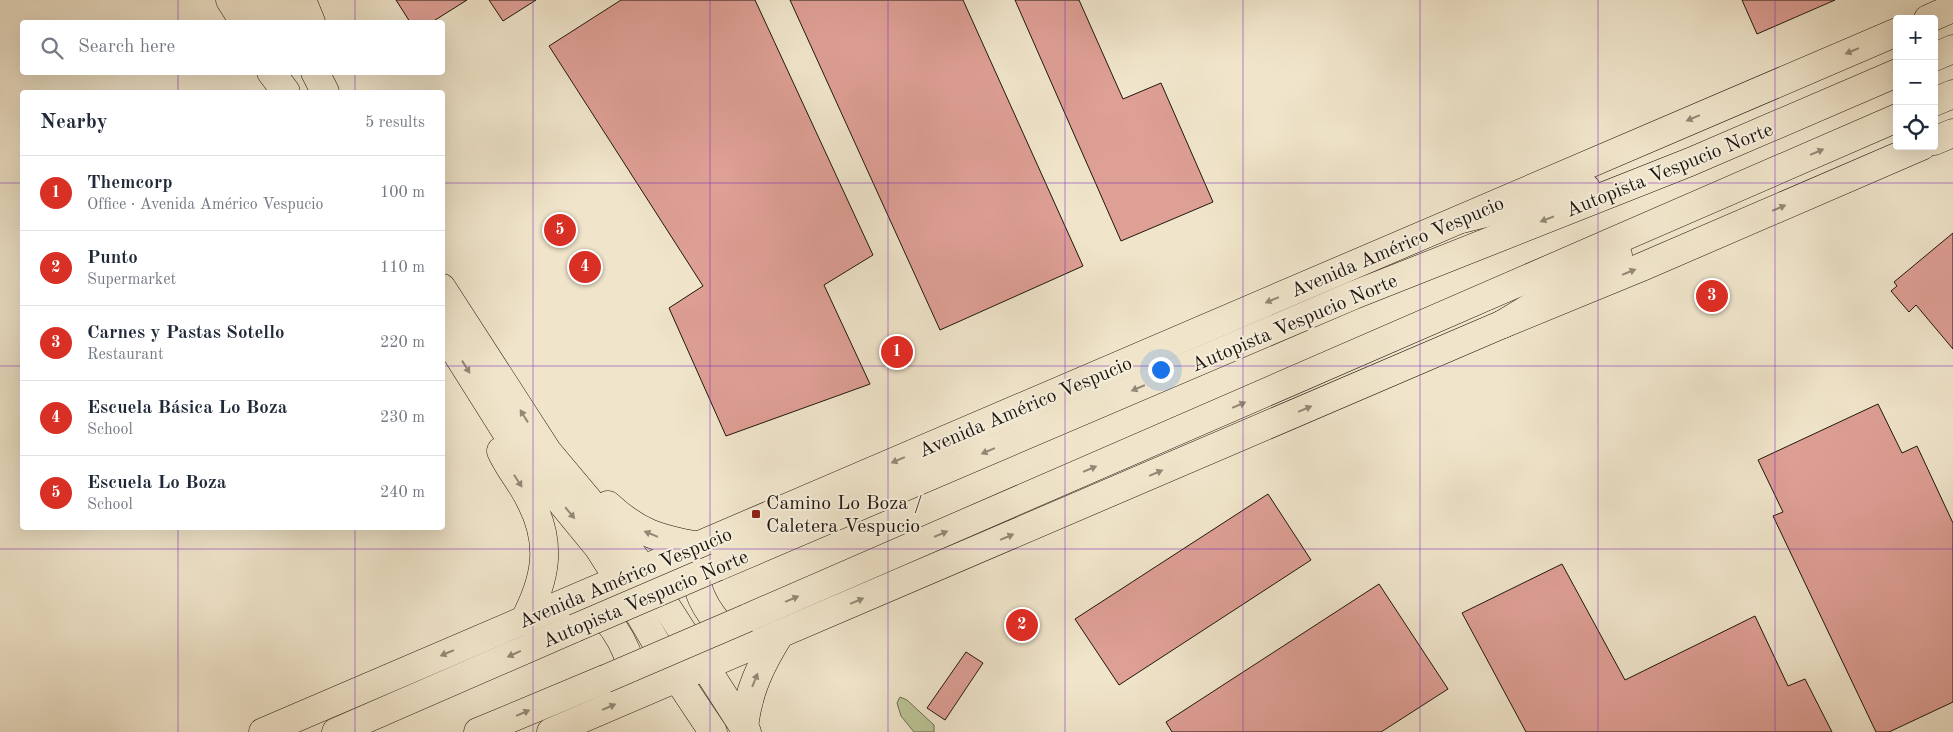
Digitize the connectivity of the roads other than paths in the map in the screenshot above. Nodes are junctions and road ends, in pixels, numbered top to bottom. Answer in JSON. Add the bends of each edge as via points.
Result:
{"nodes":[{"id":1,"x":230,"y":0,"type":"edge"},
{"id":2,"x":253,"y":0,"type":"edge"},
{"id":3,"x":277,"y":0,"type":"edge"},
{"id":4,"x":302,"y":0,"type":"edge"},
{"id":5,"x":1953,"y":8,"type":"edge"},
{"id":6,"x":1937,"y":15,"type":"edge"},
{"id":7,"x":243,"y":20,"type":"edge"},
{"id":8,"x":264,"y":20,"type":"edge"},
{"id":9,"x":288,"y":20,"type":"edge"},
{"id":10,"x":310,"y":20,"type":"edge"},
{"id":11,"x":1893,"y":34,"type":"edge"},
{"id":12,"x":1953,"y":49,"type":"edge"},
{"id":13,"x":1938,"y":55,"type":"edge"},
{"id":14,"x":273,"y":75,"type":"edge"},
{"id":15,"x":292,"y":75,"type":"edge"},
{"id":16,"x":316,"y":75,"type":"edge"},
{"id":17,"x":327,"y":75,"type":"edge"},
{"id":18,"x":1893,"y":75,"type":"edge"},
{"id":19,"x":284,"y":90,"type":"edge"},
{"id":20,"x":299,"y":90,"type":"edge"},
{"id":21,"x":324,"y":90,"type":"edge"},
{"id":22,"x":331,"y":90,"type":"edge"},
{"id":23,"x":1953,"y":94,"type":"edge"},
{"id":24,"x":1938,"y":100,"type":"edge"},
{"id":25,"x":1893,"y":120,"type":"edge"},
{"id":26,"x":1953,"y":133,"type":"edge"},
{"id":27,"x":1938,"y":139,"type":"edge"},
{"id":28,"x":1913,"y":150,"type":"edge"},
{"id":29,"x":1690,"y":162,"type":"junction"},
{"id":30,"x":1724,"y":192,"type":"junction"},
{"id":31,"x":1462,"y":219,"type":"junction"},
{"id":32,"x":445,"y":293,"type":"edge"},
{"id":33,"x":1503,"y":324,"type":"junction"},
{"id":34,"x":445,"y":335,"type":"edge"},
{"id":35,"x":489,"y":404,"type":"junction"},
{"id":36,"x":562,"y":470,"type":"junction"},
{"id":37,"x":699,"y":546,"type":"junction"},
{"id":38,"x":631,"y":575,"type":"junction"},
{"id":39,"x":581,"y":596,"type":"junction"},
{"id":40,"x":524,"y":621,"type":"junction"},
{"id":41,"x":780,"y":634,"type":"junction"},
{"id":42,"x":749,"y":647,"type":"junction"},
{"id":43,"x":704,"y":666,"type":"junction"},
{"id":44,"x":677,"y":678,"type":"junction"},
{"id":45,"x":635,"y":696,"type":"junction"},
{"id":46,"x":746,"y":729,"type":"edge"},
{"id":47,"x":263,"y":732,"type":"edge"},
{"id":48,"x":336,"y":732,"type":"edge"},
{"id":49,"x":478,"y":732,"type":"edge"},
{"id":50,"x":551,"y":732,"type":"edge"},
{"id":51,"x":713,"y":732,"type":"edge"}],
"edges":[{"from":1,"to":7,"type":"main road"},
{"from":2,"to":8,"type":"main road"},
{"from":3,"to":9,"type":"main road"},
{"from":4,"to":10,"type":"main road"},
{"from":5,"to":6,"type":"main road"},
{"from":11,"to":31,"type":"main road","name":"Avenida Américo Vespucio","one_way":true},
{"from":12,"to":13,"type":"main road"},
{"from":14,"to":19,"type":"main road"},
{"from":15,"to":20,"type":"main road"},
{"from":16,"to":21,"type":"main road"},
{"from":17,"to":22,"type":"main road"},
{"from":18,"to":29,"type":"main road","name":"Autopista Vespucio Norte"},
{"from":23,"to":24,"type":"main road"},
{"from":30,"to":25,"type":"main road","name":"Autopista Vespucio Norte","one_way":true},
{"from":26,"to":27,"type":"main road"},
{"from":33,"to":28,"type":"main road","one_way":true},
{"from":29,"to":31,"type":"main road"},
{"from":29,"to":48,"type":"main road","name":"Autopista Vespucio Norte","one_way":true,"bridge":true,"via":[[1354,295]]},
{"from":30,"to":33,"type":"main road"},
{"from":49,"to":30,"type":"main road","name":"Autopista Vespucio Norte","one_way":true,"bridge":true,"via":[[1493,295]]},
{"from":31,"to":37,"type":"main road","name":"Avenida Américo Vespucio","one_way":true},
{"from":36,"to":32,"type":"main road","one_way":true,"via":[[537,437]]},
{"from":41,"to":33,"type":"main road","one_way":true},
{"from":34,"to":35,"type":"main road","one_way":true},
{"from":35,"to":38,"type":"main road","one_way":true,"via":[[515,446],[606,558]]},
{"from":35,"to":40,"type":"main road","one_way":true,"via":[[502,454],[530,499],[544,544],[540,587]]},
{"from":37,"to":36,"type":"main road","one_way":true,"via":[[652,536],[615,512],[590,488]]},
{"from":36,"to":38,"type":"main road","via":[[621,539]]},
{"from":37,"to":38,"type":"main road","name":"Avenida Américo Vespucio"},
{"from":37,"to":42,"type":"main road","via":[[696,579],[705,602],[725,631]]},
{"from":38,"to":39,"type":"main road","name":"Avenida Américo Vespucio"},
{"from":38,"to":43,"type":"main road"},
{"from":38,"to":44,"type":"main road"},
{"from":39,"to":40,"type":"main road","name":"Avenida Américo Vespucio"},
{"from":39,"to":45,"type":"main road","via":[[604,615],[621,640],[632,667]]},
{"from":40,"to":47,"type":"main road","name":"Avenida Américo Vespucio","one_way":true},
{"from":41,"to":42,"type":"main road"},
{"from":46,"to":41,"type":"main road","one_way":true,"via":[[746,710],[754,680]]},
{"from":42,"to":43,"type":"main road"},
{"from":43,"to":44,"type":"main road"},
{"from":43,"to":46,"type":"main road"},
{"from":44,"to":45,"type":"main road"},
{"from":44,"to":51,"type":"main road"},
{"from":50,"to":45,"type":"main road","one_way":true}]}
